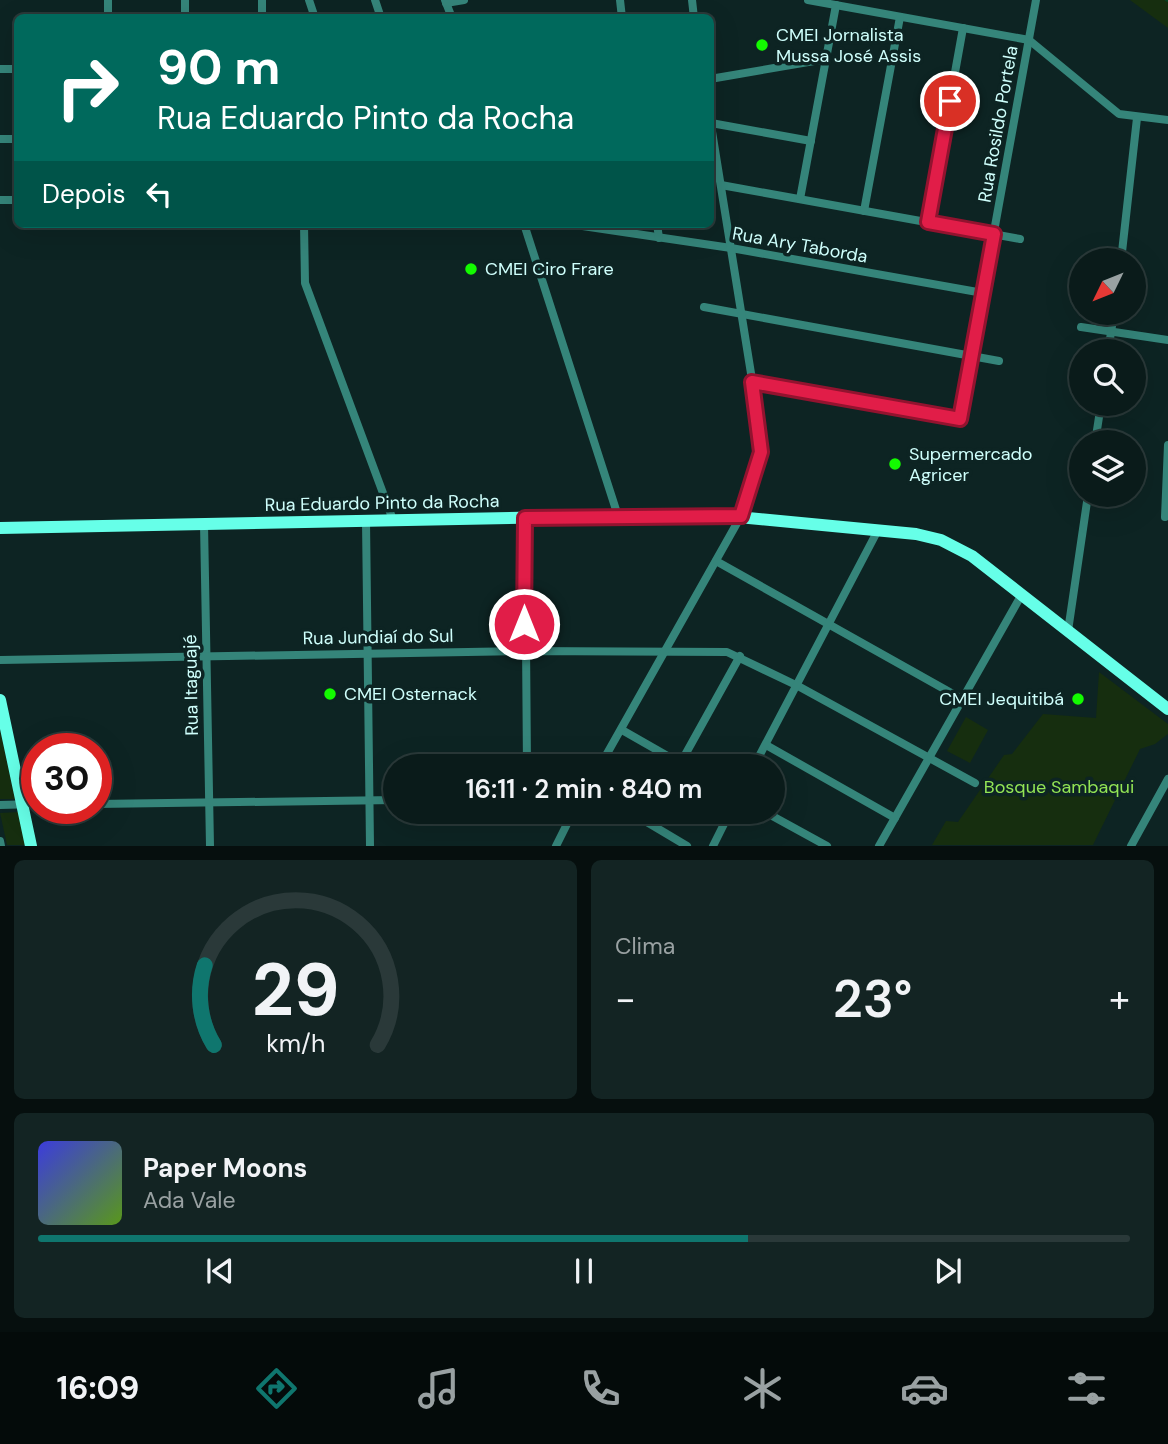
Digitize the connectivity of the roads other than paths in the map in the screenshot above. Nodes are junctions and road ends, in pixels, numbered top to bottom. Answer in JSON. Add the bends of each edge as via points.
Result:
{"nodes":[{"id":1,"x":464,"y":0,"type":"edge"},
{"id":2,"x":808,"y":0,"type":"edge"},
{"id":3,"x":1036,"y":0,"type":"edge"},
{"id":4,"x":446,"y":1,"type":"edge"},
{"id":5,"x":836,"y":5,"type":"junction"},
{"id":6,"x":900,"y":17,"type":"junction"},
{"id":7,"x":963,"y":28,"type":"junction"},
{"id":8,"x":1029,"y":40,"type":"junction"},
{"id":9,"x":826,"y":60,"type":"junction"},
{"id":10,"x":714,"y":78,"type":"edge"},
{"id":11,"x":1137,"y":118,"type":"junction"},
{"id":12,"x":1168,"y":120,"type":"edge"},
{"id":13,"x":714,"y":122,"type":"edge"},
{"id":14,"x":714,"y":140,"type":"edge"},
{"id":15,"x":811,"y":141,"type":"junction"},
{"id":16,"x":721,"y":185,"type":"junction"},
{"id":17,"x":800,"y":199,"type":"junction"},
{"id":18,"x":864,"y":211,"type":"junction"},
{"id":19,"x":928,"y":222,"type":"junction"},
{"id":20,"x":304,"y":228,"type":"edge"},
{"id":21,"x":525,"y":228,"type":"edge"},
{"id":22,"x":595,"y":228,"type":"edge"},
{"id":23,"x":658,"y":228,"type":"edge"},
{"id":24,"x":994,"y":234,"type":"junction"},
{"id":25,"x":659,"y":238,"type":"junction"},
{"id":26,"x":1020,"y":239,"type":"dead end"},
{"id":27,"x":731,"y":248,"type":"junction"},
{"id":28,"x":1122,"y":248,"type":"edge"},
{"id":29,"x":983,"y":293,"type":"junction"},
{"id":30,"x":704,"y":307,"type":"dead end"},
{"id":31,"x":742,"y":314,"type":"junction"},
{"id":32,"x":1112,"y":326,"type":"edge"},
{"id":33,"x":1081,"y":327,"type":"dead end"},
{"id":34,"x":1111,"y":332,"type":"junction"},
{"id":35,"x":1110,"y":339,"type":"edge"},
{"id":36,"x":1168,"y":340,"type":"edge"},
{"id":37,"x":971,"y":356,"type":"junction"},
{"id":38,"x":999,"y":361,"type":"dead end"},
{"id":39,"x":752,"y":382,"type":"junction"},
{"id":40,"x":1168,"y":445,"type":"edge"},
{"id":41,"x":1086,"y":507,"type":"edge"},
{"id":42,"x":618,"y":516,"type":"junction"},
{"id":43,"x":741,"y":516,"type":"junction"},
{"id":44,"x":1165,"y":517,"type":"dead end"},
{"id":45,"x":525,"y":518,"type":"junction"},
{"id":46,"x":393,"y":520,"type":"junction"},
{"id":47,"x":366,"y":521,"type":"junction"},
{"id":48,"x":204,"y":524,"type":"junction"},
{"id":49,"x":0,"y":528,"type":"edge"},
{"id":50,"x":878,"y":530,"type":"junction"},
{"id":51,"x":716,"y":561,"type":"junction"},
{"id":52,"x":1022,"y":594,"type":"junction"},
{"id":53,"x":831,"y":623,"type":"junction"},
{"id":54,"x":1068,"y":631,"type":"junction"},
{"id":55,"x":524,"y":651,"type":"junction"},
{"id":56,"x":368,"y":653,"type":"junction"},
{"id":57,"x":665,"y":654,"type":"junction"},
{"id":58,"x":207,"y":656,"type":"junction"},
{"id":59,"x":740,"y":656,"type":"junction"},
{"id":60,"x":0,"y":660,"type":"edge"},
{"id":61,"x":798,"y":686,"type":"junction"},
{"id":62,"x":962,"y":699,"type":"junction"},
{"id":63,"x":0,"y":700,"type":"edge"},
{"id":64,"x":1168,"y":709,"type":"edge"},
{"id":65,"x":622,"y":730,"type":"junction"},
{"id":66,"x":766,"y":745,"type":"junction"},
{"id":67,"x":527,"y":754,"type":"edge"},
{"id":68,"x":607,"y":754,"type":"edge"},
{"id":69,"x":664,"y":754,"type":"edge"},
{"id":70,"x":689,"y":754,"type":"edge"},
{"id":71,"x":761,"y":754,"type":"edge"},
{"id":72,"x":929,"y":758,"type":"junction"},
{"id":73,"x":1168,"y":779,"type":"edge"},
{"id":74,"x":975,"y":783,"type":"dead end"},
{"id":75,"x":21,"y":799,"type":"edge"},
{"id":76,"x":383,"y":800,"type":"edge"},
{"id":77,"x":369,"y":801,"type":"junction"},
{"id":78,"x":208,"y":803,"type":"junction"},
{"id":79,"x":21,"y":804,"type":"edge"},
{"id":80,"x":112,"y":804,"type":"edge"},
{"id":81,"x":0,"y":805,"type":"edge"},
{"id":82,"x":895,"y":818,"type":"junction"},
{"id":83,"x":785,"y":823,"type":"edge"},
{"id":84,"x":26,"y":824,"type":"edge"},
{"id":85,"x":567,"y":824,"type":"edge"},
{"id":86,"x":651,"y":824,"type":"edge"},
{"id":87,"x":724,"y":824,"type":"edge"},
{"id":88,"x":31,"y":845,"type":"edge"},
{"id":89,"x":210,"y":845,"type":"edge"},
{"id":90,"x":370,"y":845,"type":"edge"},
{"id":91,"x":556,"y":845,"type":"edge"},
{"id":92,"x":687,"y":845,"type":"edge"},
{"id":93,"x":713,"y":845,"type":"edge"},
{"id":94,"x":827,"y":845,"type":"edge"},
{"id":95,"x":879,"y":845,"type":"edge"},
{"id":96,"x":1131,"y":845,"type":"edge"}],
"edges":[{"from":1,"to":4,"type":"street"},
{"from":2,"to":5,"type":"street"},
{"from":3,"to":8,"type":"street","name":"Rua Rosildo Portela"},
{"from":5,"to":6,"type":"street"},
{"from":5,"to":9,"type":"street"},
{"from":6,"to":7,"type":"street"},
{"from":6,"to":18,"type":"street"},
{"from":7,"to":8,"type":"street"},
{"from":7,"to":19,"type":"street"},
{"from":8,"to":11,"type":"street","via":[[1110,109]]},
{"from":8,"to":24,"type":"street","name":"Rua Rosildo Portela"},
{"from":9,"to":10,"type":"street"},
{"from":9,"to":15,"type":"street"},
{"from":11,"to":12,"type":"street"},
{"from":11,"to":28,"type":"street"},
{"from":13,"to":15,"type":"street"},
{"from":14,"to":16,"type":"street"},
{"from":15,"to":17,"type":"street"},
{"from":16,"to":17,"type":"street"},
{"from":16,"to":27,"type":"street"},
{"from":17,"to":18,"type":"street"},
{"from":18,"to":19,"type":"street"},
{"from":19,"to":24,"type":"street"},
{"from":20,"to":46,"type":"street","via":[[305,283]]},
{"from":21,"to":42,"type":"street"},
{"from":22,"to":25,"type":"street","name":"Rua Ary Taborda"},
{"from":23,"to":25,"type":"street"},
{"from":24,"to":26,"type":"street"},
{"from":24,"to":29,"type":"street","name":"Rua Rosildo Portela"},
{"from":25,"to":27,"type":"street","name":"Rua Ary Taborda"},
{"from":27,"to":29,"type":"street","name":"Rua Ary Taborda"},
{"from":27,"to":31,"type":"street"},
{"from":29,"to":37,"type":"street","name":"Rua Rosildo Portela"},
{"from":30,"to":31,"type":"street"},
{"from":31,"to":37,"type":"street"},
{"from":31,"to":39,"type":"street"},
{"from":32,"to":34,"type":"street"},
{"from":33,"to":34,"type":"street"},
{"from":34,"to":35,"type":"street"},
{"from":34,"to":36,"type":"street"},
{"from":37,"to":38,"type":"street"},
{"from":37,"to":39,"type":"street","name":"Rua Rosildo Portela","via":[[960,419]]},
{"from":39,"to":43,"type":"street","via":[[761,452]]},
{"from":40,"to":44,"type":"street"},
{"from":41,"to":54,"type":"street"},
{"from":42,"to":43,"type":"main road","name":"Rua Eduardo Pinto da Rocha"},
{"from":42,"to":45,"type":"main road","name":"Rua Eduardo Pinto da Rocha"},
{"from":43,"to":50,"type":"main road","name":"Rua Eduardo Pinto da Rocha"},
{"from":43,"to":51,"type":"street"},
{"from":45,"to":46,"type":"main road","name":"Rua Eduardo Pinto da Rocha"},
{"from":45,"to":55,"type":"street"},
{"from":46,"to":47,"type":"main road","name":"Rua Eduardo Pinto da Rocha"},
{"from":47,"to":48,"type":"main road","name":"Rua Eduardo Pinto da Rocha"},
{"from":47,"to":56,"type":"street"},
{"from":48,"to":49,"type":"main road","name":"Rua Eduardo Pinto da Rocha"},
{"from":48,"to":58,"type":"street","name":"Rua Itaguajé"},
{"from":50,"to":52,"type":"main road","name":"Rua Eduardo Pinto da Rocha","via":[[952,544]]},
{"from":50,"to":53,"type":"street"},
{"from":51,"to":53,"type":"street"},
{"from":51,"to":57,"type":"street"},
{"from":52,"to":54,"type":"main road","name":"Rua Eduardo Pinto da Rocha"},
{"from":52,"to":62,"type":"street"},
{"from":53,"to":61,"type":"street"},
{"from":53,"to":62,"type":"street"},
{"from":54,"to":64,"type":"main road","name":"Rua Eduardo Pinto da Rocha"},
{"from":55,"to":56,"type":"street","name":"Rua Jundiaí do Sul"},
{"from":55,"to":57,"type":"street","name":"Rua Jundiaí do Sul"},
{"from":55,"to":67,"type":"street"},
{"from":56,"to":58,"type":"street","name":"Rua Jundiaí do Sul"},
{"from":56,"to":77,"type":"street"},
{"from":57,"to":59,"type":"street","name":"Rua Jundiaí do Sul","via":[[727,652]]},
{"from":57,"to":65,"type":"street"},
{"from":58,"to":60,"type":"street","name":"Rua Jundiaí do Sul"},
{"from":58,"to":78,"type":"street","name":"Rua Itaguajé"},
{"from":59,"to":61,"type":"street","name":"Rua Jundiaí do Sul"},
{"from":59,"to":70,"type":"street"},
{"from":61,"to":66,"type":"street"},
{"from":61,"to":72,"type":"street","name":"Rua Jundiaí do Sul"},
{"from":62,"to":72,"type":"street"},
{"from":63,"to":75,"type":"main road"},
{"from":65,"to":68,"type":"street"},
{"from":65,"to":69,"type":"street"},
{"from":66,"to":71,"type":"street"},
{"from":66,"to":82,"type":"street"},
{"from":72,"to":74,"type":"street","name":"Rua Jundiaí do Sul"},
{"from":72,"to":82,"type":"street"},
{"from":73,"to":96,"type":"street"},
{"from":76,"to":77,"type":"street"},
{"from":77,"to":78,"type":"street"},
{"from":77,"to":90,"type":"street"},
{"from":78,"to":80,"type":"street"},
{"from":78,"to":89,"type":"street","name":"Rua Itaguajé"},
{"from":79,"to":81,"type":"street"},
{"from":82,"to":95,"type":"street"},
{"from":83,"to":94,"type":"street"},
{"from":84,"to":88,"type":"main road"},
{"from":85,"to":91,"type":"street"},
{"from":86,"to":92,"type":"street"},
{"from":87,"to":93,"type":"street"}]}
